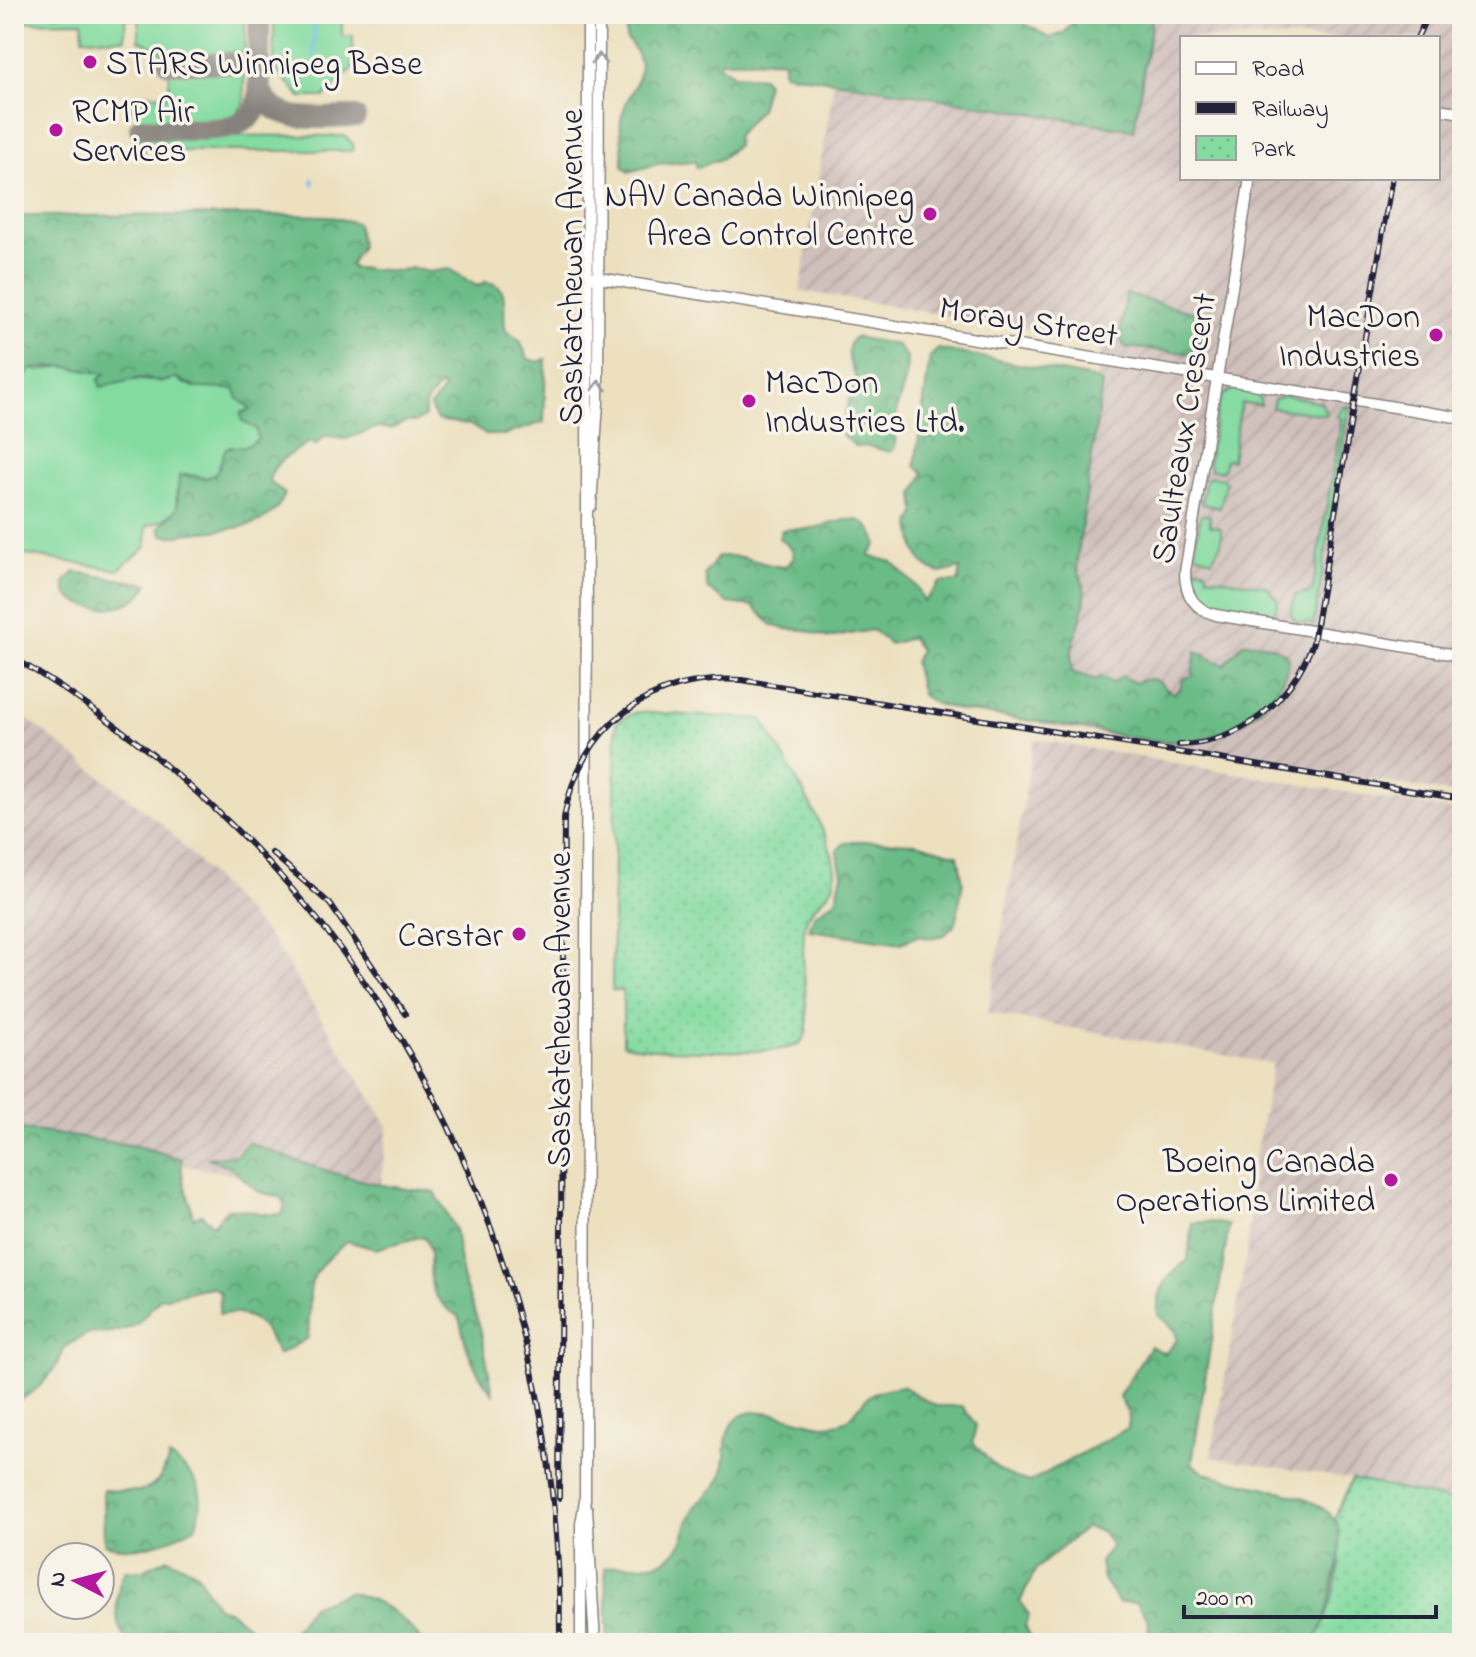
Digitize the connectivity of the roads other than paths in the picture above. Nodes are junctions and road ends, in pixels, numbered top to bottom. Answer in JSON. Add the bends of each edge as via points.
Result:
{"nodes":[{"id":1,"x":588,"y":14,"type":"edge"},
{"id":2,"x":599,"y":14,"type":"edge"},
{"id":3,"x":1440,"y":109,"type":"edge"},
{"id":4,"x":1462,"y":113,"type":"edge"},
{"id":5,"x":1250,"y":180,"type":"edge"},
{"id":6,"x":587,"y":276,"type":"junction"},
{"id":7,"x":599,"y":277,"type":"junction"},
{"id":8,"x":1218,"y":379,"type":"junction"},
{"id":9,"x":1462,"y":418,"type":"edge"},
{"id":10,"x":589,"y":519,"type":"junction"},
{"id":11,"x":1462,"y":656,"type":"edge"},
{"id":12,"x":585,"y":1500,"type":"junction"},
{"id":13,"x":581,"y":1643,"type":"edge"},
{"id":14,"x":595,"y":1643,"type":"edge"}],
"edges":[{"from":1,"to":6,"type":"street","name":"Saskatchewan Avenue"},
{"from":7,"to":2,"type":"street","name":"Saskatchewan Avenue","one_way":true},
{"from":3,"to":4,"type":"street"},
{"from":5,"to":8,"type":"street","name":"Saulteaux Crescent"},
{"from":6,"to":7,"type":"street","name":"Moray Street"},
{"from":6,"to":10,"type":"street","name":"Saskatchewan Avenue"},
{"from":7,"to":8,"type":"street","name":"Moray Street"},
{"from":10,"to":7,"type":"street","name":"Saskatchewan Avenue","one_way":true,"via":[[598,418]]},
{"from":8,"to":9,"type":"street","name":"Moray Street"},
{"from":8,"to":11,"type":"street","name":"Saulteaux Crescent","via":[[1185,572],[1187,592],[1196,605],[1216,615]]},
{"from":10,"to":12,"type":"street","name":"Saskatchewan Avenue"},
{"from":12,"to":13,"type":"street","name":"Saskatchewan Avenue"},
{"from":12,"to":14,"type":"street","name":"Saskatchewan Avenue"}]}
